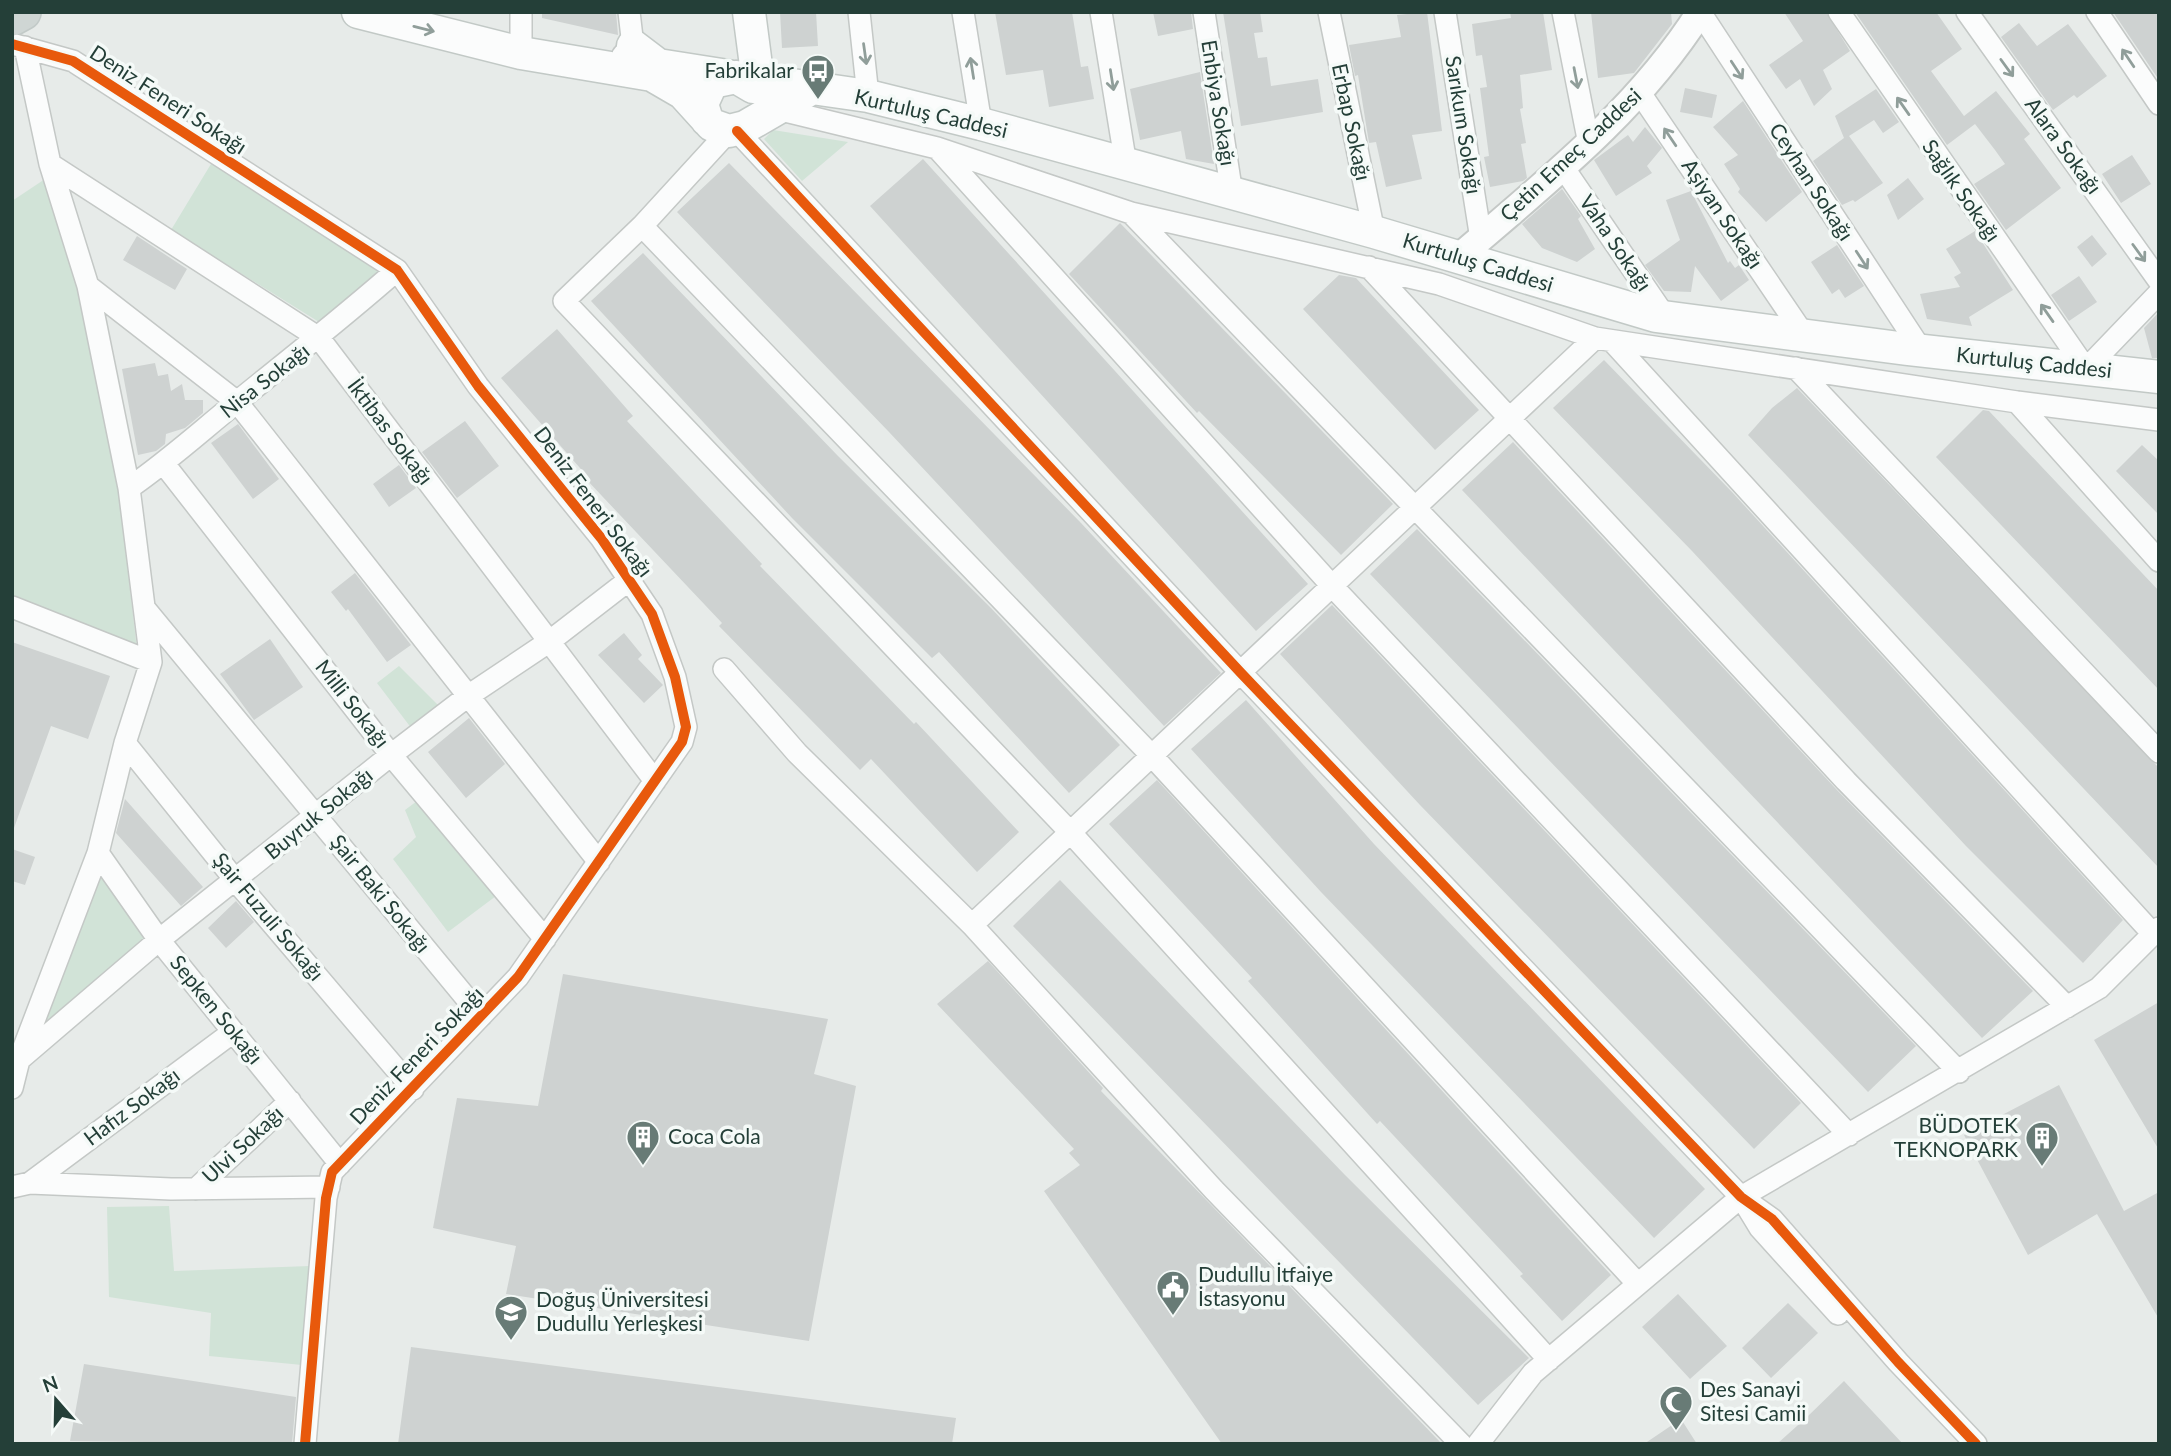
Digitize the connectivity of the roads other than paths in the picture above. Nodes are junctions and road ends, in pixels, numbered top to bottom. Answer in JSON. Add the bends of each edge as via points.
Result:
{"nodes":[{"id":1,"x":23,"y":12,"type":"edge"},
{"id":2,"x":358,"y":12,"type":"edge"},
{"id":3,"x":521,"y":12,"type":"edge"},
{"id":4,"x":629,"y":12,"type":"edge"},
{"id":5,"x":748,"y":12,"type":"edge"},
{"id":6,"x":859,"y":12,"type":"edge"},
{"id":7,"x":963,"y":12,"type":"edge"},
{"id":8,"x":1101,"y":12,"type":"edge"},
{"id":9,"x":1205,"y":12,"type":"edge"},
{"id":10,"x":1329,"y":12,"type":"edge"},
{"id":11,"x":1445,"y":12,"type":"edge"},
{"id":12,"x":1563,"y":12,"type":"edge"},
{"id":13,"x":1839,"y":12,"type":"edge"},
{"id":14,"x":1967,"y":12,"type":"edge"},
{"id":15,"x":2097,"y":12,"type":"edge"},
{"id":16,"x":1693,"y":17,"type":"edge"},
{"id":17,"x":16,"y":36,"type":"edge"},
{"id":18,"x":633,"y":46,"type":"junction"},
{"id":19,"x":522,"y":53,"type":"junction"},
{"id":20,"x":598,"y":65,"type":"junction"},
{"id":21,"x":741,"y":78,"type":"junction"},
{"id":22,"x":809,"y":90,"type":"junction"},
{"id":23,"x":1640,"y":93,"type":"junction"},
{"id":24,"x":868,"y":96,"type":"junction"},
{"id":25,"x":2159,"y":104,"type":"edge"},
{"id":26,"x":739,"y":122,"type":"junction"},
{"id":27,"x":981,"y":124,"type":"junction"},
{"id":28,"x":1589,"y":144,"type":"junction"},
{"id":29,"x":937,"y":148,"type":"junction"},
{"id":30,"x":50,"y":164,"type":"junction"},
{"id":31,"x":1126,"y":165,"type":"junction"},
{"id":32,"x":1563,"y":167,"type":"junction"},
{"id":33,"x":1232,"y":194,"type":"junction"},
{"id":34,"x":1131,"y":213,"type":"junction"},
{"id":35,"x":642,"y":226,"type":"junction"},
{"id":36,"x":1374,"y":232,"type":"junction"},
{"id":37,"x":1470,"y":248,"type":"junction"},
{"id":38,"x":1369,"y":267,"type":"junction"},
{"id":39,"x":397,"y":270,"type":"junction"},
{"id":40,"x":2159,"y":281,"type":"edge"},
{"id":41,"x":88,"y":286,"type":"junction"},
{"id":42,"x":2159,"y":293,"type":"edge"},
{"id":43,"x":1666,"y":318,"type":"junction"},
{"id":44,"x":1804,"y":335,"type":"junction"},
{"id":45,"x":319,"y":338,"type":"junction"},
{"id":46,"x":1604,"y":340,"type":"junction"},
{"id":47,"x":1922,"y":351,"type":"junction"},
{"id":48,"x":1796,"y":368,"type":"junction"},
{"id":49,"x":2086,"y":369,"type":"junction"},
{"id":50,"x":2159,"y":377,"type":"edge"},
{"id":51,"x":237,"y":402,"type":"junction"},
{"id":52,"x":2017,"y":402,"type":"junction"},
{"id":53,"x":2159,"y":420,"type":"edge"},
{"id":54,"x":1508,"y":421,"type":"junction"},
{"id":55,"x":164,"y":464,"type":"junction"},
{"id":56,"x":129,"y":488,"type":"junction"},
{"id":57,"x":1414,"y":509,"type":"junction"},
{"id":58,"x":2159,"y":561,"type":"edge"},
{"id":59,"x":629,"y":580,"type":"junction"},
{"id":60,"x":1332,"y":587,"type":"junction"},
{"id":61,"x":12,"y":607,"type":"edge"},
{"id":62,"x":145,"y":609,"type":"junction"},
{"id":63,"x":550,"y":641,"type":"junction"},
{"id":64,"x":151,"y":662,"type":"junction"},
{"id":65,"x":724,"y":669,"type":"dead end"},
{"id":66,"x":1241,"y":674,"type":"junction"},
{"id":67,"x":468,"y":696,"type":"junction"},
{"id":68,"x":125,"y":743,"type":"junction"},
{"id":69,"x":2159,"y":752,"type":"edge"},
{"id":70,"x":391,"y":755,"type":"junction"},
{"id":71,"x":1153,"y":757,"type":"junction"},
{"id":72,"x":655,"y":781,"type":"junction"},
{"id":73,"x":317,"y":817,"type":"junction"},
{"id":74,"x":1071,"y":833,"type":"junction"},
{"id":75,"x":98,"y":853,"type":"junction"},
{"id":76,"x":599,"y":862,"type":"junction"},
{"id":77,"x":236,"y":881,"type":"junction"},
{"id":78,"x":972,"y":925,"type":"junction"},
{"id":79,"x":2156,"y":931,"type":"edge"},
{"id":80,"x":545,"y":939,"type":"junction"},
{"id":81,"x":159,"y":940,"type":"junction"},
{"id":82,"x":2067,"y":1007,"type":"junction"},
{"id":83,"x":481,"y":1016,"type":"junction"},
{"id":84,"x":233,"y":1032,"type":"junction"},
{"id":85,"x":19,"y":1060,"type":"junction"},
{"id":86,"x":1959,"y":1072,"type":"junction"},
{"id":87,"x":12,"y":1088,"type":"edge"},
{"id":88,"x":413,"y":1089,"type":"junction"},
{"id":89,"x":290,"y":1101,"type":"junction"},
{"id":90,"x":1849,"y":1135,"type":"junction"},
{"id":91,"x":340,"y":1164,"type":"junction"},
{"id":92,"x":21,"y":1185,"type":"edge"},
{"id":93,"x":329,"y":1187,"type":"junction"},
{"id":94,"x":196,"y":1189,"type":"junction"},
{"id":95,"x":1741,"y":1198,"type":"junction"},
{"id":96,"x":1637,"y":1283,"type":"junction"},
{"id":97,"x":1549,"y":1360,"type":"junction"},
{"id":98,"x":1932,"y":1405,"type":"junction"},
{"id":99,"x":305,"y":1444,"type":"edge"},
{"id":100,"x":1461,"y":1444,"type":"edge"},
{"id":101,"x":1478,"y":1444,"type":"edge"},
{"id":102,"x":1963,"y":1444,"type":"edge"},
{"id":103,"x":1976,"y":1444,"type":"edge"}],
"edges":[{"from":1,"to":17,"type":"main road"},
{"from":2,"to":19,"type":"main road","one_way":true},
{"from":3,"to":19,"type":"street"},
{"from":4,"to":18,"type":"street"},
{"from":5,"to":21,"type":"main road"},
{"from":6,"to":24,"type":"street","one_way":true},
{"from":27,"to":7,"type":"street","one_way":true},
{"from":8,"to":31,"type":"street","one_way":true},
{"from":9,"to":33,"type":"street","name":"Enbiya Sokağı"},
{"from":10,"to":36,"type":"street","name":"Erbap Sokağı"},
{"from":11,"to":37,"type":"street","name":"Sarıkum Sokağı"},
{"from":12,"to":28,"type":"street","one_way":true},
{"from":49,"to":13,"type":"street","name":"Sağlık Sokağı","one_way":true},
{"from":14,"to":40,"type":"street","name":"Alara Sokağı","one_way":true},
{"from":25,"to":15,"type":"street","one_way":true},
{"from":16,"to":23,"type":"street","name":"Çetin Emeç Caddesi"},
{"from":16,"to":47,"type":"street","name":"Ceyhan Sokağı","one_way":true},
{"from":17,"to":30,"type":"street"},
{"from":17,"to":39,"type":"street","name":"Deniz Feneri Sokağı","via":[[73,61]]},
{"from":18,"to":20,"type":"street","via":[[618,59]]},
{"from":18,"to":21,"type":"main road","name":"Kurtuluş Caddesi","via":[[658,65]]},
{"from":19,"to":20,"type":"main road"},
{"from":20,"to":26,"type":"main road","via":[[652,75]]},
{"from":21,"to":22,"type":"main road","name":"Kurtuluş Caddesi"},
{"from":21,"to":26,"type":"main road","via":[[751,84],[758,108]]},
{"from":21,"to":26,"type":"main road","via":[[712,82],[702,104]]},
{"from":22,"to":24,"type":"main road","name":"Kurtuluş Caddesi"},
{"from":22,"to":26,"type":"main road"},
{"from":23,"to":28,"type":"street","name":"Çetin Emeç Caddesi"},
{"from":44,"to":23,"type":"street","name":"Aşiyan Sokağı","one_way":true},
{"from":24,"to":27,"type":"main road","name":"Kurtuluş Caddesi"},
{"from":26,"to":29,"type":"street"},
{"from":26,"to":35,"type":"street"},
{"from":26,"to":66,"type":"street"},
{"from":27,"to":31,"type":"main road","name":"Kurtuluş Caddesi"},
{"from":28,"to":32,"type":"street","name":"Çetin Emeç Caddesi"},
{"from":29,"to":34,"type":"street"},
{"from":29,"to":60,"type":"street"},
{"from":30,"to":41,"type":"street"},
{"from":30,"to":45,"type":"street","name":"İktibas Sokağı"},
{"from":31,"to":33,"type":"main road","name":"Kurtuluş Caddesi"},
{"from":32,"to":37,"type":"street","name":"Çetin Emeç Caddesi"},
{"from":32,"to":43,"type":"street","name":"Vaha Sokağı"},
{"from":33,"to":36,"type":"main road","name":"Kurtuluş Caddesi"},
{"from":34,"to":38,"type":"street"},
{"from":34,"to":57,"type":"street"},
{"from":35,"to":71,"type":"street"},
{"from":35,"to":74,"type":"street","via":[[564,301]]},
{"from":36,"to":37,"type":"main road","name":"Kurtuluş Caddesi"},
{"from":37,"to":43,"type":"main road","name":"Kurtuluş Caddesi"},
{"from":38,"to":46,"type":"street","via":[[1439,284]]},
{"from":38,"to":54,"type":"street"},
{"from":39,"to":45,"type":"street","name":"Nisa Sokağı"},
{"from":39,"to":59,"type":"street","name":"Deniz Feneri Sokağı","via":[[478,386],[601,538]]},
{"from":41,"to":51,"type":"street"},
{"from":41,"to":56,"type":"street"},
{"from":42,"to":49,"type":"street"},
{"from":43,"to":44,"type":"main road","name":"Kurtuluş Caddesi"},
{"from":44,"to":47,"type":"main road","name":"Kurtuluş Caddesi"},
{"from":45,"to":51,"type":"street","name":"Nisa Sokağı"},
{"from":45,"to":63,"type":"street","name":"İktibas Sokağı"},
{"from":46,"to":48,"type":"street"},
{"from":46,"to":54,"type":"street"},
{"from":46,"to":79,"type":"street"},
{"from":47,"to":49,"type":"main road","name":"Kurtuluş Caddesi"},
{"from":48,"to":52,"type":"street"},
{"from":48,"to":69,"type":"street"},
{"from":49,"to":50,"type":"main road","name":"Kurtuluş Caddesi"},
{"from":51,"to":55,"type":"street","name":"Nisa Sokağı"},
{"from":51,"to":67,"type":"street"},
{"from":52,"to":53,"type":"street"},
{"from":52,"to":58,"type":"street"},
{"from":54,"to":57,"type":"street"},
{"from":54,"to":82,"type":"street","via":[[1846,782]]},
{"from":55,"to":56,"type":"street","name":"Nisa Sokağı"},
{"from":55,"to":70,"type":"street","name":"Milli Sokağı"},
{"from":56,"to":62,"type":"street"},
{"from":57,"to":60,"type":"street"},
{"from":57,"to":86,"type":"street"},
{"from":59,"to":63,"type":"street","name":"Buyruk Sokağı"},
{"from":59,"to":72,"type":"street","name":"Deniz Feneri Sokağı","via":[[652,614],[687,727]]},
{"from":60,"to":66,"type":"street"},
{"from":60,"to":90,"type":"street"},
{"from":61,"to":64,"type":"street"},
{"from":62,"to":64,"type":"street"},
{"from":62,"to":73,"type":"street","name":"Şair Baki Sokağı"},
{"from":63,"to":67,"type":"street","name":"Buyruk Sokağı"},
{"from":63,"to":72,"type":"street","name":"İktibas Sokağı"},
{"from":64,"to":68,"type":"street"},
{"from":65,"to":78,"type":"street","via":[[797,753]]},
{"from":66,"to":71,"type":"street"},
{"from":66,"to":95,"type":"street"},
{"from":67,"to":70,"type":"street","name":"Buyruk Sokağı"},
{"from":67,"to":76,"type":"street"},
{"from":68,"to":75,"type":"street"},
{"from":68,"to":77,"type":"street","name":"Şair Fuzuli Sokağı"},
{"from":70,"to":73,"type":"street","name":"Buyruk Sokağı"},
{"from":70,"to":80,"type":"street","name":"Milli Sokağı"},
{"from":71,"to":74,"type":"street"},
{"from":71,"to":96,"type":"street"},
{"from":72,"to":76,"type":"street","name":"Deniz Feneri Sokağı"},
{"from":73,"to":77,"type":"street","name":"Buyruk Sokağı"},
{"from":73,"to":83,"type":"street","name":"Şair Baki Sokağı"},
{"from":74,"to":78,"type":"street"},
{"from":74,"to":97,"type":"street"},
{"from":75,"to":81,"type":"street","name":"Sepken Sokağı"},
{"from":75,"to":85,"type":"street"},
{"from":76,"to":80,"type":"street","name":"Deniz Feneri Sokağı"},
{"from":77,"to":81,"type":"street","name":"Buyruk Sokağı"},
{"from":77,"to":88,"type":"street","name":"Şair Fuzuli Sokağı"},
{"from":78,"to":100,"type":"street","via":[[1214,1190]]},
{"from":79,"to":82,"type":"street","via":[[2099,988]]},
{"from":80,"to":83,"type":"street","name":"Deniz Feneri Sokağı","via":[[518,977]]},
{"from":81,"to":84,"type":"street","name":"Sepken Sokağı"},
{"from":81,"to":85,"type":"street","name":"Buyruk Sokağı"},
{"from":82,"to":86,"type":"street"},
{"from":83,"to":88,"type":"street","name":"Deniz Feneri Sokağı"},
{"from":84,"to":89,"type":"street","name":"Sepken Sokağı"},
{"from":84,"to":92,"type":"street","name":"Hafız Sokağı"},
{"from":85,"to":87,"type":"street"},
{"from":86,"to":90,"type":"street"},
{"from":88,"to":91,"type":"street","name":"Deniz Feneri Sokağı"},
{"from":89,"to":91,"type":"street","name":"Sepken Sokağı"},
{"from":89,"to":94,"type":"street","name":"Ulvi Sokağı"},
{"from":90,"to":95,"type":"street"},
{"from":91,"to":93,"type":"street","name":"Deniz Feneri Sokağı","via":[[332,1172]]},
{"from":92,"to":94,"type":"street"},
{"from":93,"to":94,"type":"street"},
{"from":93,"to":99,"type":"street","name":"Deniz Feneri Sokağı"},
{"from":95,"to":96,"type":"street"},
{"from":95,"to":98,"type":"street","via":[[1772,1219],[1864,1332]]},
{"from":96,"to":97,"type":"street"},
{"from":97,"to":101,"type":"street","via":[[1533,1373]]},
{"from":98,"to":102,"type":"street"},
{"from":98,"to":103,"type":"street"}]}
